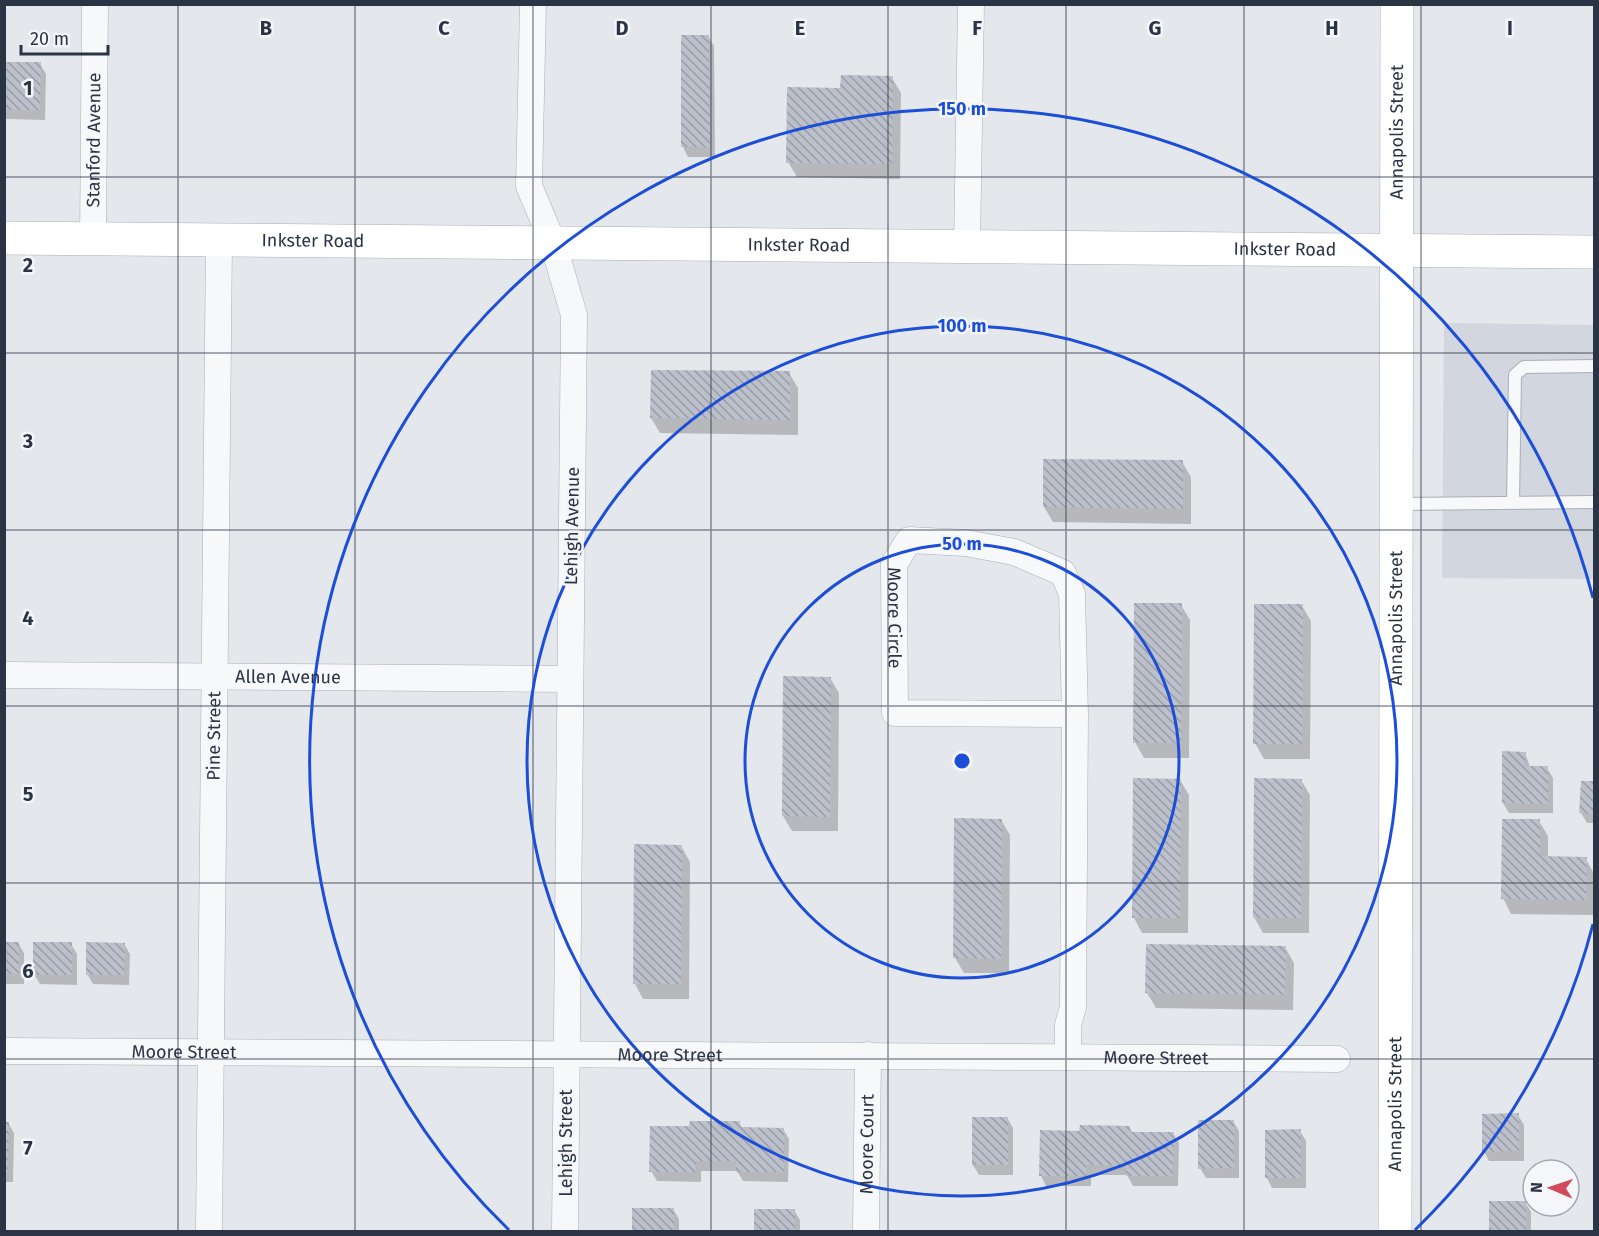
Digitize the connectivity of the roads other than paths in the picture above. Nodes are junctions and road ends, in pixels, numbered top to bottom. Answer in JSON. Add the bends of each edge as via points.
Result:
{"nodes":[{"id":1,"x":94,"y":4,"type":"edge"},
{"id":2,"x":533,"y":4,"type":"edge"},
{"id":3,"x":971,"y":4,"type":"edge"},
{"id":4,"x":1396,"y":4,"type":"edge"},
{"id":5,"x":4,"y":238,"type":"edge"},
{"id":6,"x":93,"y":239,"type":"junction"},
{"id":7,"x":219,"y":240,"type":"junction"},
{"id":8,"x":553,"y":243,"type":"junction"},
{"id":9,"x":967,"y":247,"type":"junction"},
{"id":10,"x":1397,"y":251,"type":"junction"},
{"id":11,"x":1594,"y":252,"type":"edge"},
{"id":12,"x":1594,"y":366,"type":"edge"},
{"id":13,"x":1594,"y":502,"type":"edge"},
{"id":14,"x":1513,"y":503,"type":"junction"},
{"id":15,"x":1396,"y":504,"type":"junction"},
{"id":16,"x":4,"y":675,"type":"edge"},
{"id":17,"x":213,"y":677,"type":"junction"},
{"id":18,"x":570,"y":679,"type":"junction"},
{"id":19,"x":1075,"y":714,"type":"junction"},
{"id":20,"x":4,"y":1051,"type":"edge"},
{"id":21,"x":211,"y":1052,"type":"junction"},
{"id":22,"x":566,"y":1055,"type":"junction"},
{"id":23,"x":868,"y":1055,"type":"junction"},
{"id":24,"x":1068,"y":1058,"type":"junction"},
{"id":25,"x":1336,"y":1059,"type":"dead end"},
{"id":26,"x":209,"y":1232,"type":"edge"},
{"id":27,"x":565,"y":1232,"type":"edge"},
{"id":28,"x":866,"y":1232,"type":"edge"},
{"id":29,"x":1395,"y":1232,"type":"edge"}],
"edges":[{"from":1,"to":6,"type":"street","name":"Stanford Avenue"},
{"from":2,"to":8,"type":"street","name":"Lehigh Avenue","via":[[529,186]]},
{"from":3,"to":9,"type":"street"},
{"from":4,"to":10,"type":"main road","name":"Annapolis Street"},
{"from":5,"to":6,"type":"main road","name":"Inkster Road"},
{"from":6,"to":7,"type":"main road","name":"Inkster Road"},
{"from":7,"to":8,"type":"main road","name":"Inkster Road"},
{"from":7,"to":17,"type":"street","name":"Pine Street"},
{"from":8,"to":9,"type":"main road","name":"Inkster Road"},
{"from":8,"to":18,"type":"street","name":"Lehigh Avenue","via":[[574,315]]},
{"from":9,"to":10,"type":"main road","name":"Inkster Road"},
{"from":10,"to":11,"type":"main road","name":"Inkster Road"},
{"from":10,"to":15,"type":"main road","name":"Annapolis Street"},
{"from":12,"to":14,"type":"lane","via":[[1524,367],[1515,375]]},
{"from":13,"to":14,"type":"lane"},
{"from":14,"to":15,"type":"lane"},
{"from":15,"to":29,"type":"main road","name":"Annapolis Street"},
{"from":16,"to":17,"type":"street","name":"Allen Avenue"},
{"from":17,"to":18,"type":"street","name":"Allen Avenue"},
{"from":17,"to":21,"type":"street","name":"Pine Street"},
{"from":18,"to":22,"type":"street","name":"Lehigh Avenue"},
{"from":19,"to":19,"type":"street","name":"Moore Circle","via":[[895,713],[894,564],[909,540],[966,543],[1014,552],[1063,573],[1072,594]]},
{"from":19,"to":24,"type":"street","name":"Moore Circle"},
{"from":20,"to":21,"type":"street","name":"Moore Street"},
{"from":21,"to":22,"type":"street","name":"Moore Street"},
{"from":21,"to":26,"type":"street","name":"Pine Street"},
{"from":22,"to":23,"type":"street","name":"Moore Street"},
{"from":22,"to":27,"type":"street","name":"Lehigh Street"},
{"from":23,"to":24,"type":"street","name":"Moore Street"},
{"from":23,"to":28,"type":"street","name":"Moore Court"},
{"from":24,"to":25,"type":"street","name":"Moore Street"}]}
